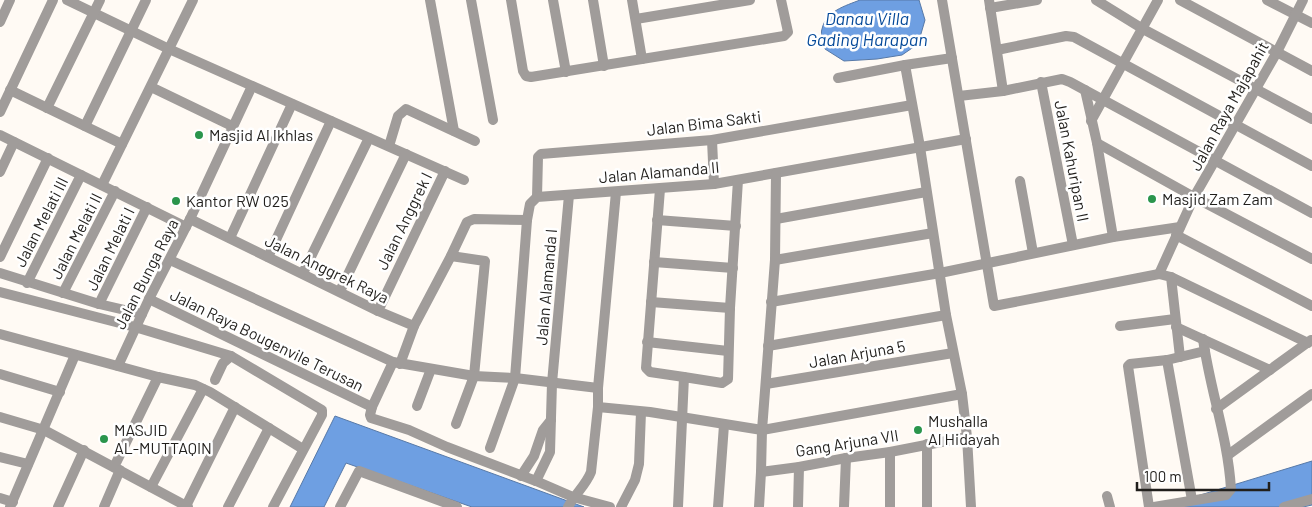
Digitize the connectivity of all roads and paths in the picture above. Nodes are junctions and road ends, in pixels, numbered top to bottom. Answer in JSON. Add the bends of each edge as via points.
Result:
{"nodes":[{"id":1,"x":10,"y":0,"type":"edge"},
{"id":2,"x":53,"y":0,"type":"edge"},
{"id":3,"x":67,"y":0,"type":"edge"},
{"id":4,"x":100,"y":0,"type":"edge"},
{"id":5,"x":146,"y":0,"type":"edge"},
{"id":6,"x":193,"y":0,"type":"edge"},
{"id":7,"x":430,"y":0,"type":"edge"},
{"id":8,"x":471,"y":0,"type":"edge"},
{"id":9,"x":511,"y":0,"type":"edge"},
{"id":10,"x":553,"y":0,"type":"edge"},
{"id":11,"x":593,"y":0,"type":"edge"},
{"id":12,"x":632,"y":0,"type":"edge"},
{"id":13,"x":750,"y":0,"type":"edge"},
{"id":14,"x":781,"y":0,"type":"edge"},
{"id":15,"x":942,"y":0,"type":"edge"},
{"id":16,"x":1037,"y":0,"type":"edge"},
{"id":17,"x":1096,"y":0,"type":"edge"},
{"id":18,"x":1158,"y":0,"type":"edge"},
{"id":19,"x":1180,"y":0,"type":"edge"},
{"id":20,"x":1267,"y":0,"type":"edge"},
{"id":21,"x":1303,"y":0,"type":"edge"},
{"id":22,"x":990,"y":4,"type":"edge"},
{"id":23,"x":2,"y":10,"type":"edge"},
{"id":24,"x":94,"y":13,"type":"junction"},
{"id":25,"x":1296,"y":15,"type":"junction"},
{"id":26,"x":636,"y":20,"type":"junction"},
{"id":27,"x":0,"y":22,"type":"edge"},
{"id":28,"x":1312,"y":24,"type":"edge"},
{"id":29,"x":1143,"y":28,"type":"junction"},
{"id":30,"x":131,"y":30,"type":"junction"},
{"id":31,"x":169,"y":49,"type":"junction"},
{"id":32,"x":997,"y":50,"type":"junction"},
{"id":33,"x":1277,"y":52,"type":"junction"},
{"id":34,"x":952,"y":58,"type":"junction"},
{"id":35,"x":642,"y":59,"type":"junction"},
{"id":36,"x":1122,"y":64,"type":"junction"},
{"id":37,"x":905,"y":65,"type":"junction"},
{"id":38,"x":604,"y":66,"type":"junction"},
{"id":39,"x":1312,"y":71,"type":"edge"},
{"id":40,"x":566,"y":72,"type":"junction"},
{"id":41,"x":838,"y":78,"type":"dead end"},
{"id":42,"x":1041,"y":82,"type":"junction"},
{"id":43,"x":151,"y":86,"type":"junction"},
{"id":44,"x":252,"y":86,"type":"junction"},
{"id":45,"x":1256,"y":88,"type":"junction"},
{"id":46,"x":10,"y":90,"type":"junction"},
{"id":47,"x":1003,"y":90,"type":"junction"},
{"id":48,"x":1085,"y":90,"type":"junction"},
{"id":49,"x":958,"y":96,"type":"junction"},
{"id":50,"x":1102,"y":100,"type":"junction"},
{"id":51,"x":292,"y":104,"type":"junction"},
{"id":52,"x":912,"y":105,"type":"junction"},
{"id":53,"x":48,"y":108,"type":"junction"},
{"id":54,"x":0,"y":112,"type":"edge"},
{"id":55,"x":1312,"y":119,"type":"edge"},
{"id":56,"x":493,"y":120,"type":"dead end"},
{"id":57,"x":331,"y":121,"type":"junction"},
{"id":58,"x":1091,"y":121,"type":"junction"},
{"id":59,"x":1236,"y":125,"type":"junction"},
{"id":60,"x":85,"y":126,"type":"junction"},
{"id":61,"x":232,"y":126,"type":"junction"},
{"id":62,"x":454,"y":131,"type":"junction"},
{"id":63,"x":0,"y":135,"type":"edge"},
{"id":64,"x":369,"y":138,"type":"junction"},
{"id":65,"x":966,"y":139,"type":"junction"},
{"id":66,"x":712,"y":140,"type":"junction"},
{"id":67,"x":475,"y":141,"type":"dead end"},
{"id":68,"x":14,"y":142,"type":"junction"},
{"id":69,"x":1097,"y":143,"type":"junction"},
{"id":70,"x":122,"y":144,"type":"junction"},
{"id":71,"x":388,"y":146,"type":"junction"},
{"id":72,"x":920,"y":147,"type":"junction"},
{"id":73,"x":406,"y":154,"type":"junction"},
{"id":74,"x":48,"y":158,"type":"junction"},
{"id":75,"x":1215,"y":161,"type":"junction"},
{"id":76,"x":1312,"y":166,"type":"edge"},
{"id":77,"x":0,"y":172,"type":"edge"},
{"id":78,"x":445,"y":172,"type":"junction"},
{"id":79,"x":776,"y":173,"type":"junction"},
{"id":80,"x":81,"y":175,"type":"junction"},
{"id":81,"x":464,"y":180,"type":"dead end"},
{"id":82,"x":738,"y":180,"type":"junction"},
{"id":83,"x":1020,"y":181,"type":"dead end"},
{"id":84,"x":714,"y":184,"type":"junction"},
{"id":85,"x":102,"y":185,"type":"junction"},
{"id":86,"x":660,"y":189,"type":"junction"},
{"id":87,"x":115,"y":191,"type":"junction"},
{"id":88,"x":616,"y":192,"type":"junction"},
{"id":89,"x":926,"y":192,"type":"junction"},
{"id":90,"x":569,"y":195,"type":"junction"},
{"id":91,"x":537,"y":197,"type":"junction"},
{"id":92,"x":1194,"y":197,"type":"junction"},
{"id":93,"x":147,"y":207,"type":"junction"},
{"id":94,"x":1312,"y":213,"type":"edge"},
{"id":95,"x":776,"y":219,"type":"junction"},
{"id":96,"x":527,"y":220,"type":"junction"},
{"id":97,"x":657,"y":220,"type":"junction"},
{"id":98,"x":188,"y":223,"type":"junction"},
{"id":99,"x":736,"y":226,"type":"junction"},
{"id":100,"x":1178,"y":231,"type":"junction"},
{"id":101,"x":933,"y":233,"type":"junction"},
{"id":102,"x":1113,"y":237,"type":"junction"},
{"id":103,"x":230,"y":238,"type":"junction"},
{"id":104,"x":1073,"y":245,"type":"junction"},
{"id":105,"x":1033,"y":253,"type":"junction"},
{"id":106,"x":451,"y":256,"type":"junction"},
{"id":107,"x":268,"y":257,"type":"junction"},
{"id":108,"x":0,"y":258,"type":"edge"},
{"id":109,"x":1312,"y":259,"type":"edge"},
{"id":110,"x":170,"y":260,"type":"junction"},
{"id":111,"x":775,"y":260,"type":"junction"},
{"id":112,"x":654,"y":262,"type":"junction"},
{"id":113,"x":987,"y":263,"type":"junction"},
{"id":114,"x":733,"y":268,"type":"junction"},
{"id":115,"x":304,"y":273,"type":"junction"},
{"id":116,"x":940,"y":273,"type":"junction"},
{"id":117,"x":0,"y":274,"type":"edge"},
{"id":118,"x":1159,"y":274,"type":"junction"},
{"id":119,"x":1172,"y":277,"type":"junction"},
{"id":120,"x":27,"y":283,"type":"junction"},
{"id":121,"x":340,"y":291,"type":"junction"},
{"id":122,"x":0,"y":292,"type":"edge"},
{"id":123,"x":63,"y":293,"type":"junction"},
{"id":124,"x":149,"y":299,"type":"junction"},
{"id":125,"x":651,"y":302,"type":"junction"},
{"id":126,"x":771,"y":302,"type":"junction"},
{"id":127,"x":99,"y":304,"type":"junction"},
{"id":128,"x":1312,"y":306,"type":"edge"},
{"id":129,"x":730,"y":308,"type":"junction"},
{"id":130,"x":378,"y":311,"type":"junction"},
{"id":131,"x":142,"y":314,"type":"junction"},
{"id":132,"x":946,"y":315,"type":"junction"},
{"id":133,"x":1176,"y":323,"type":"junction"},
{"id":134,"x":414,"y":326,"type":"junction"},
{"id":135,"x":1120,"y":326,"type":"dead end"},
{"id":136,"x":135,"y":327,"type":"junction"},
{"id":137,"x":0,"y":334,"type":"edge"},
{"id":138,"x":1203,"y":339,"type":"junction"},
{"id":139,"x":1310,"y":341,"type":"edge"},
{"id":140,"x":647,"y":342,"type":"junction"},
{"id":141,"x":768,"y":346,"type":"junction"},
{"id":142,"x":728,"y":351,"type":"junction"},
{"id":143,"x":1205,"y":351,"type":"junction"},
{"id":144,"x":953,"y":352,"type":"junction"},
{"id":145,"x":75,"y":355,"type":"junction"},
{"id":146,"x":231,"y":356,"type":"junction"},
{"id":147,"x":1180,"y":357,"type":"junction"},
{"id":148,"x":1167,"y":360,"type":"junction"},
{"id":149,"x":397,"y":363,"type":"junction"},
{"id":150,"x":118,"y":366,"type":"junction"},
{"id":151,"x":431,"y":369,"type":"junction"},
{"id":152,"x":1270,"y":370,"type":"junction"},
{"id":153,"x":0,"y":374,"type":"edge"},
{"id":154,"x":474,"y":376,"type":"junction"},
{"id":155,"x":158,"y":377,"type":"junction"},
{"id":156,"x":684,"y":377,"type":"junction"},
{"id":157,"x":515,"y":378,"type":"junction"},
{"id":158,"x":215,"y":380,"type":"dead end"},
{"id":159,"x":552,"y":383,"type":"junction"},
{"id":160,"x":766,"y":384,"type":"junction"},
{"id":161,"x":598,"y":388,"type":"junction"},
{"id":162,"x":203,"y":389,"type":"junction"},
{"id":163,"x":60,"y":392,"type":"junction"},
{"id":164,"x":962,"y":394,"type":"junction"},
{"id":165,"x":1312,"y":394,"type":"edge"},
{"id":166,"x":417,"y":406,"type":"dead end"},
{"id":167,"x":235,"y":407,"type":"junction"},
{"id":168,"x":372,"y":407,"type":"junction"},
{"id":169,"x":598,"y":407,"type":"junction"},
{"id":170,"x":1216,"y":409,"type":"junction"},
{"id":171,"x":641,"y":412,"type":"junction"},
{"id":172,"x":0,"y":417,"type":"edge"},
{"id":173,"x":682,"y":418,"type":"junction"},
{"id":174,"x":551,"y":420,"type":"junction"},
{"id":175,"x":456,"y":424,"type":"dead end"},
{"id":176,"x":724,"y":425,"type":"junction"},
{"id":177,"x":269,"y":428,"type":"junction"},
{"id":178,"x":44,"y":430,"type":"junction"},
{"id":179,"x":762,"y":430,"type":"junction"},
{"id":180,"x":967,"y":437,"type":"junction"},
{"id":181,"x":927,"y":444,"type":"junction"},
{"id":182,"x":490,"y":448,"type":"dead end"},
{"id":183,"x":303,"y":449,"type":"junction"},
{"id":184,"x":84,"y":450,"type":"junction"},
{"id":185,"x":890,"y":452,"type":"junction"},
{"id":186,"x":1228,"y":455,"type":"junction"},
{"id":187,"x":0,"y":457,"type":"edge"},
{"id":188,"x":846,"y":458,"type":"junction"},
{"id":189,"x":28,"y":464,"type":"junction"},
{"id":190,"x":799,"y":467,"type":"junction"},
{"id":191,"x":117,"y":468,"type":"junction"},
{"id":192,"x":762,"y":472,"type":"junction"},
{"id":193,"x":520,"y":476,"type":"junction"},
{"id":194,"x":536,"y":481,"type":"junction"},
{"id":195,"x":151,"y":487,"type":"junction"},
{"id":196,"x":1107,"y":496,"type":"dead end"},
{"id":197,"x":573,"y":497,"type":"junction"},
{"id":198,"x":0,"y":498,"type":"edge"},
{"id":199,"x":1312,"y":499,"type":"edge"},
{"id":200,"x":1187,"y":503,"type":"edge"},
{"id":201,"x":12,"y":504,"type":"edge"},
{"id":202,"x":58,"y":507,"type":"edge"},
{"id":203,"x":104,"y":507,"type":"edge"},
{"id":204,"x":187,"y":507,"type":"edge"},
{"id":205,"x":228,"y":507,"type":"edge"},
{"id":206,"x":273,"y":507,"type":"edge"},
{"id":207,"x":340,"y":507,"type":"edge"},
{"id":208,"x":457,"y":507,"type":"edge"},
{"id":209,"x":568,"y":507,"type":"edge"},
{"id":210,"x":610,"y":507,"type":"edge"},
{"id":211,"x":621,"y":507,"type":"edge"},
{"id":212,"x":678,"y":507,"type":"edge"},
{"id":213,"x":718,"y":507,"type":"edge"},
{"id":214,"x":759,"y":507,"type":"edge"},
{"id":215,"x":798,"y":507,"type":"edge"},
{"id":216,"x":844,"y":507,"type":"edge"},
{"id":217,"x":890,"y":507,"type":"edge"},
{"id":218,"x":927,"y":507,"type":"edge"},
{"id":219,"x":971,"y":507,"type":"edge"},
{"id":220,"x":1110,"y":507,"type":"edge"},
{"id":221,"x":1150,"y":507,"type":"edge"},
{"id":222,"x":1154,"y":507,"type":"edge"},
{"id":223,"x":1284,"y":507,"type":"edge"}],
"edges":[{"from":1,"to":23,"type":"street"},
{"from":2,"to":46,"type":"street"},
{"from":3,"to":24,"type":"street"},
{"from":4,"to":24,"type":"street"},
{"from":5,"to":30,"type":"street"},
{"from":6,"to":31,"type":"street"},
{"from":7,"to":62,"type":"street"},
{"from":8,"to":56,"type":"street"},
{"from":9,"to":40,"type":"street","via":[[526,76]]},
{"from":10,"to":40,"type":"street"},
{"from":11,"to":38,"type":"street"},
{"from":12,"to":26,"type":"street"},
{"from":13,"to":26,"type":"street"},
{"from":14,"to":35,"type":"street","via":[[788,32],[784,36]]},
{"from":15,"to":34,"type":"street"},
{"from":16,"to":22,"type":"street"},
{"from":17,"to":29,"type":"street"},
{"from":18,"to":29,"type":"street"},
{"from":19,"to":33,"type":"street"},
{"from":20,"to":25,"type":"street"},
{"from":21,"to":25,"type":"street","name":"Jalan Raya Majapahit"},
{"from":22,"to":32,"type":"street"},
{"from":23,"to":27,"type":"street"},
{"from":24,"to":30,"type":"street"},
{"from":24,"to":53,"type":"street"},
{"from":25,"to":28,"type":"street"},
{"from":25,"to":33,"type":"street","name":"Jalan Raya Majapahit"},
{"from":26,"to":35,"type":"street"},
{"from":29,"to":36,"type":"street"},
{"from":29,"to":45,"type":"street"},
{"from":30,"to":31,"type":"street"},
{"from":30,"to":60,"type":"street"},
{"from":31,"to":43,"type":"street"},
{"from":31,"to":44,"type":"street"},
{"from":32,"to":36,"type":"street","via":[[1066,36],[1074,37]]},
{"from":32,"to":47,"type":"street"},
{"from":33,"to":39,"type":"street"},
{"from":33,"to":45,"type":"street","name":"Jalan Raya Majapahit"},
{"from":34,"to":37,"type":"street"},
{"from":34,"to":49,"type":"street"},
{"from":35,"to":38,"type":"street"},
{"from":36,"to":50,"type":"street"},
{"from":36,"to":59,"type":"street"},
{"from":37,"to":41,"type":"street"},
{"from":37,"to":52,"type":"street"},
{"from":38,"to":40,"type":"street"},
{"from":42,"to":47,"type":"street"},
{"from":42,"to":48,"type":"street","via":[[1062,79]]},
{"from":42,"to":104,"type":"street","name":"Jalan Kahuripan II"},
{"from":43,"to":61,"type":"street"},
{"from":43,"to":70,"type":"street"},
{"from":44,"to":51,"type":"street"},
{"from":44,"to":61,"type":"street","name":"Jalan Bunga Raya"},
{"from":45,"to":55,"type":"street"},
{"from":45,"to":59,"type":"street","name":"Jalan Raya Majapahit"},
{"from":46,"to":53,"type":"street"},
{"from":46,"to":54,"type":"street"},
{"from":47,"to":49,"type":"street"},
{"from":48,"to":50,"type":"street"},
{"from":48,"to":58,"type":"street"},
{"from":49,"to":65,"type":"street"},
{"from":50,"to":58,"type":"street"},
{"from":50,"to":75,"type":"street"},
{"from":51,"to":57,"type":"street"},
{"from":51,"to":103,"type":"street"},
{"from":52,"to":66,"type":"street","name":"Jalan Bima Sakti"},
{"from":52,"to":72,"type":"street"},
{"from":53,"to":60,"type":"street"},
{"from":57,"to":64,"type":"street"},
{"from":57,"to":107,"type":"street"},
{"from":58,"to":69,"type":"street"},
{"from":59,"to":75,"type":"street","name":"Jalan Raya Majapahit"},
{"from":59,"to":76,"type":"street"},
{"from":60,"to":70,"type":"street"},
{"from":61,"to":98,"type":"street","name":"Jalan Bunga Raya"},
{"from":62,"to":67,"type":"street"},
{"from":62,"to":71,"type":"street","via":[[406,109],[398,116]]},
{"from":63,"to":68,"type":"street","name":"Jalan Anggrek Raya"},
{"from":64,"to":71,"type":"street"},
{"from":64,"to":115,"type":"street"},
{"from":65,"to":72,"type":"street","name":"Jalan Alamanda II"},
{"from":65,"to":113,"type":"street"},
{"from":66,"to":84,"type":"street"},
{"from":66,"to":91,"type":"street","name":"Jalan Bima Sakti","via":[[541,154],[538,157]]},
{"from":68,"to":74,"type":"street","name":"Jalan Anggrek Raya"},
{"from":68,"to":77,"type":"street"},
{"from":69,"to":92,"type":"street"},
{"from":69,"to":102,"type":"street"},
{"from":70,"to":85,"type":"street"},
{"from":71,"to":73,"type":"street"},
{"from":72,"to":79,"type":"street","name":"Jalan Alamanda II"},
{"from":72,"to":89,"type":"street"},
{"from":73,"to":78,"type":"street"},
{"from":73,"to":121,"type":"street"},
{"from":74,"to":80,"type":"street","name":"Jalan Anggrek Raya"},
{"from":74,"to":108,"type":"street"},
{"from":75,"to":92,"type":"street","name":"Jalan Raya Majapahit"},
{"from":75,"to":94,"type":"street"},
{"from":78,"to":81,"type":"street"},
{"from":78,"to":130,"type":"street","name":"Jalan Anggrek I"},
{"from":79,"to":82,"type":"street","name":"Jalan Alamanda II"},
{"from":79,"to":95,"type":"street"},
{"from":80,"to":85,"type":"street","name":"Jalan Anggrek Raya"},
{"from":80,"to":120,"type":"street","name":"Jalan Melati III"},
{"from":82,"to":84,"type":"street","name":"Jalan Alamanda II"},
{"from":82,"to":99,"type":"street"},
{"from":83,"to":105,"type":"street"},
{"from":84,"to":86,"type":"street","name":"Jalan Alamanda II"},
{"from":85,"to":87,"type":"street","name":"Jalan Anggrek Raya"},
{"from":86,"to":88,"type":"street","name":"Jalan Alamanda II"},
{"from":86,"to":97,"type":"street"},
{"from":87,"to":93,"type":"street","name":"Jalan Anggrek Raya"},
{"from":87,"to":123,"type":"street","name":"Jalan Melati II"},
{"from":88,"to":90,"type":"street","name":"Jalan Alamanda II"},
{"from":88,"to":161,"type":"street"},
{"from":89,"to":95,"type":"street"},
{"from":89,"to":101,"type":"street"},
{"from":90,"to":91,"type":"street","name":"Jalan Alamanda II"},
{"from":90,"to":159,"type":"street","name":"Jalan Alamanda I"},
{"from":91,"to":96,"type":"street","via":[[530,204]]},
{"from":92,"to":100,"type":"street","name":"Jalan Raya Majapahit"},
{"from":92,"to":109,"type":"street"},
{"from":93,"to":98,"type":"street","name":"Jalan Anggrek Raya"},
{"from":93,"to":127,"type":"street","name":"Jalan Melati I"},
{"from":95,"to":111,"type":"street"},
{"from":96,"to":106,"type":"street","via":[[470,219]]},
{"from":96,"to":157,"type":"street"},
{"from":97,"to":99,"type":"street"},
{"from":97,"to":112,"type":"street"},
{"from":98,"to":103,"type":"street","name":"Jalan Anggrek Raya"},
{"from":98,"to":110,"type":"street","name":"Jalan Bunga Raya"},
{"from":99,"to":114,"type":"street"},
{"from":100,"to":102,"type":"street"},
{"from":100,"to":118,"type":"street","name":"Jalan Raya Majapahit"},
{"from":100,"to":128,"type":"street"},
{"from":101,"to":111,"type":"street"},
{"from":101,"to":116,"type":"street"},
{"from":102,"to":104,"type":"street"},
{"from":103,"to":107,"type":"street","name":"Jalan Anggrek Raya"},
{"from":104,"to":105,"type":"street"},
{"from":105,"to":113,"type":"street"},
{"from":106,"to":134,"type":"street"},
{"from":106,"to":154,"type":"street","via":[[485,261]]},
{"from":107,"to":115,"type":"street","name":"Jalan Anggrek Raya"},
{"from":110,"to":124,"type":"street","name":"Jalan Bunga Raya"},
{"from":110,"to":149,"type":"street"},
{"from":111,"to":126,"type":"street"},
{"from":112,"to":114,"type":"street"},
{"from":112,"to":125,"type":"street"},
{"from":113,"to":116,"type":"street"},
{"from":113,"to":118,"type":"street","via":[[994,306]]},
{"from":114,"to":129,"type":"street"},
{"from":115,"to":121,"type":"street","name":"Jalan Anggrek Raya"},
{"from":116,"to":126,"type":"street"},
{"from":116,"to":132,"type":"street"},
{"from":117,"to":120,"type":"street"},
{"from":118,"to":119,"type":"street"},
{"from":119,"to":133,"type":"street"},
{"from":119,"to":139,"type":"street"},
{"from":120,"to":123,"type":"street"},
{"from":121,"to":130,"type":"street","name":"Jalan Anggrek Raya"},
{"from":122,"to":136,"type":"street"},
{"from":123,"to":127,"type":"street"},
{"from":124,"to":131,"type":"street","name":"Jalan Bunga Raya"},
{"from":124,"to":168,"type":"street","name":"Jalan Raya Bougenvile Terusan"},
{"from":125,"to":129,"type":"street"},
{"from":125,"to":140,"type":"street"},
{"from":126,"to":141,"type":"street"},
{"from":127,"to":131,"type":"street"},
{"from":129,"to":142,"type":"street"},
{"from":130,"to":134,"type":"street","name":"Jalan Anggrek Raya"},
{"from":131,"to":136,"type":"street","name":"Jalan Bunga Raya"},
{"from":132,"to":141,"type":"street"},
{"from":132,"to":144,"type":"street"},
{"from":133,"to":135,"type":"street"},
{"from":133,"to":138,"type":"street"},
{"from":133,"to":147,"type":"street"},
{"from":134,"to":149,"type":"street"},
{"from":136,"to":146,"type":"street"},
{"from":136,"to":150,"type":"street","name":"Jalan Bunga Raya"},
{"from":137,"to":145,"type":"street"},
{"from":138,"to":143,"type":"street"},
{"from":138,"to":152,"type":"street"},
{"from":139,"to":152,"type":"street"},
{"from":140,"to":142,"type":"street"},
{"from":140,"to":156,"type":"street","via":[[646,368],[650,372]]},
{"from":141,"to":160,"type":"street"},
{"from":142,"to":156,"type":"street","via":[[727,382]]},
{"from":143,"to":147,"type":"street"},
{"from":143,"to":170,"type":"street"},
{"from":144,"to":160,"type":"street","name":"Jalan Arjuna 5"},
{"from":144,"to":164,"type":"street"},
{"from":145,"to":150,"type":"street"},
{"from":145,"to":163,"type":"street"},
{"from":146,"to":158,"type":"street"},
{"from":146,"to":183,"type":"street","via":[[322,410]]},
{"from":147,"to":148,"type":"street"},
{"from":148,"to":200,"type":"street"},
{"from":148,"to":221,"type":"street","via":[[1130,364],[1128,368]]},
{"from":149,"to":151,"type":"street"},
{"from":149,"to":168,"type":"street"},
{"from":150,"to":155,"type":"street"},
{"from":151,"to":154,"type":"street"},
{"from":151,"to":166,"type":"street"},
{"from":152,"to":170,"type":"street"},
{"from":153,"to":163,"type":"street"},
{"from":154,"to":157,"type":"street"},
{"from":154,"to":175,"type":"street"},
{"from":155,"to":162,"type":"street"},
{"from":155,"to":191,"type":"street"},
{"from":156,"to":173,"type":"street"},
{"from":157,"to":159,"type":"street"},
{"from":157,"to":182,"type":"street"},
{"from":159,"to":161,"type":"street"},
{"from":159,"to":174,"type":"street","name":"Jalan Alamanda I"},
{"from":160,"to":179,"type":"street"},
{"from":161,"to":169,"type":"street"},
{"from":162,"to":167,"type":"street"},
{"from":162,"to":195,"type":"street"},
{"from":163,"to":178,"type":"street"},
{"from":164,"to":179,"type":"street"},
{"from":164,"to":180,"type":"street"},
{"from":165,"to":186,"type":"street"},
{"from":167,"to":177,"type":"street"},
{"from":167,"to":204,"type":"street"},
{"from":168,"to":193,"type":"street","via":[[370,415],[376,421],[409,430]]},
{"from":169,"to":171,"type":"street"},
{"from":169,"to":197,"type":"street","via":[[591,472]]},
{"from":170,"to":186,"type":"street"},
{"from":171,"to":173,"type":"street"},
{"from":171,"to":211,"type":"street","via":[[639,464]]},
{"from":172,"to":178,"type":"street"},
{"from":173,"to":176,"type":"street"},
{"from":173,"to":212,"type":"street"},
{"from":174,"to":193,"type":"street","via":[[543,430],[534,456]]},
{"from":174,"to":194,"type":"street","name":"Jalan Alamanda I","via":[[550,452]]},
{"from":176,"to":179,"type":"street"},
{"from":176,"to":213,"type":"street"},
{"from":177,"to":183,"type":"street"},
{"from":177,"to":205,"type":"street"},
{"from":178,"to":184,"type":"street"},
{"from":178,"to":189,"type":"street"},
{"from":179,"to":192,"type":"street"},
{"from":180,"to":181,"type":"street","name":"Gang Arjuna VII"},
{"from":180,"to":219,"type":"street"},
{"from":181,"to":185,"type":"street","name":"Gang Arjuna VII"},
{"from":181,"to":218,"type":"street"},
{"from":183,"to":206,"type":"street"},
{"from":184,"to":191,"type":"street"},
{"from":184,"to":202,"type":"street"},
{"from":185,"to":188,"type":"street","name":"Gang Arjuna VII"},
{"from":185,"to":217,"type":"street"},
{"from":186,"to":200,"type":"street","via":[[1232,489],[1226,495]]},
{"from":187,"to":189,"type":"street"},
{"from":188,"to":190,"type":"street","name":"Gang Arjuna VII"},
{"from":188,"to":216,"type":"street"},
{"from":189,"to":201,"type":"street"},
{"from":190,"to":192,"type":"street","name":"Gang Arjuna VII"},
{"from":190,"to":215,"type":"street"},
{"from":191,"to":195,"type":"street"},
{"from":191,"to":203,"type":"street"},
{"from":192,"to":214,"type":"street"},
{"from":193,"to":194,"type":"street"},
{"from":194,"to":197,"type":"street"},
{"from":195,"to":204,"type":"street"},
{"from":196,"to":220,"type":"street"},
{"from":197,"to":209,"type":"street"},
{"from":197,"to":210,"type":"street"},
{"from":198,"to":201,"type":"street"},
{"from":199,"to":223,"type":"street"},
{"from":200,"to":222,"type":"street"},
{"from":207,"to":208,"type":"street","via":[[358,471]]}]}
